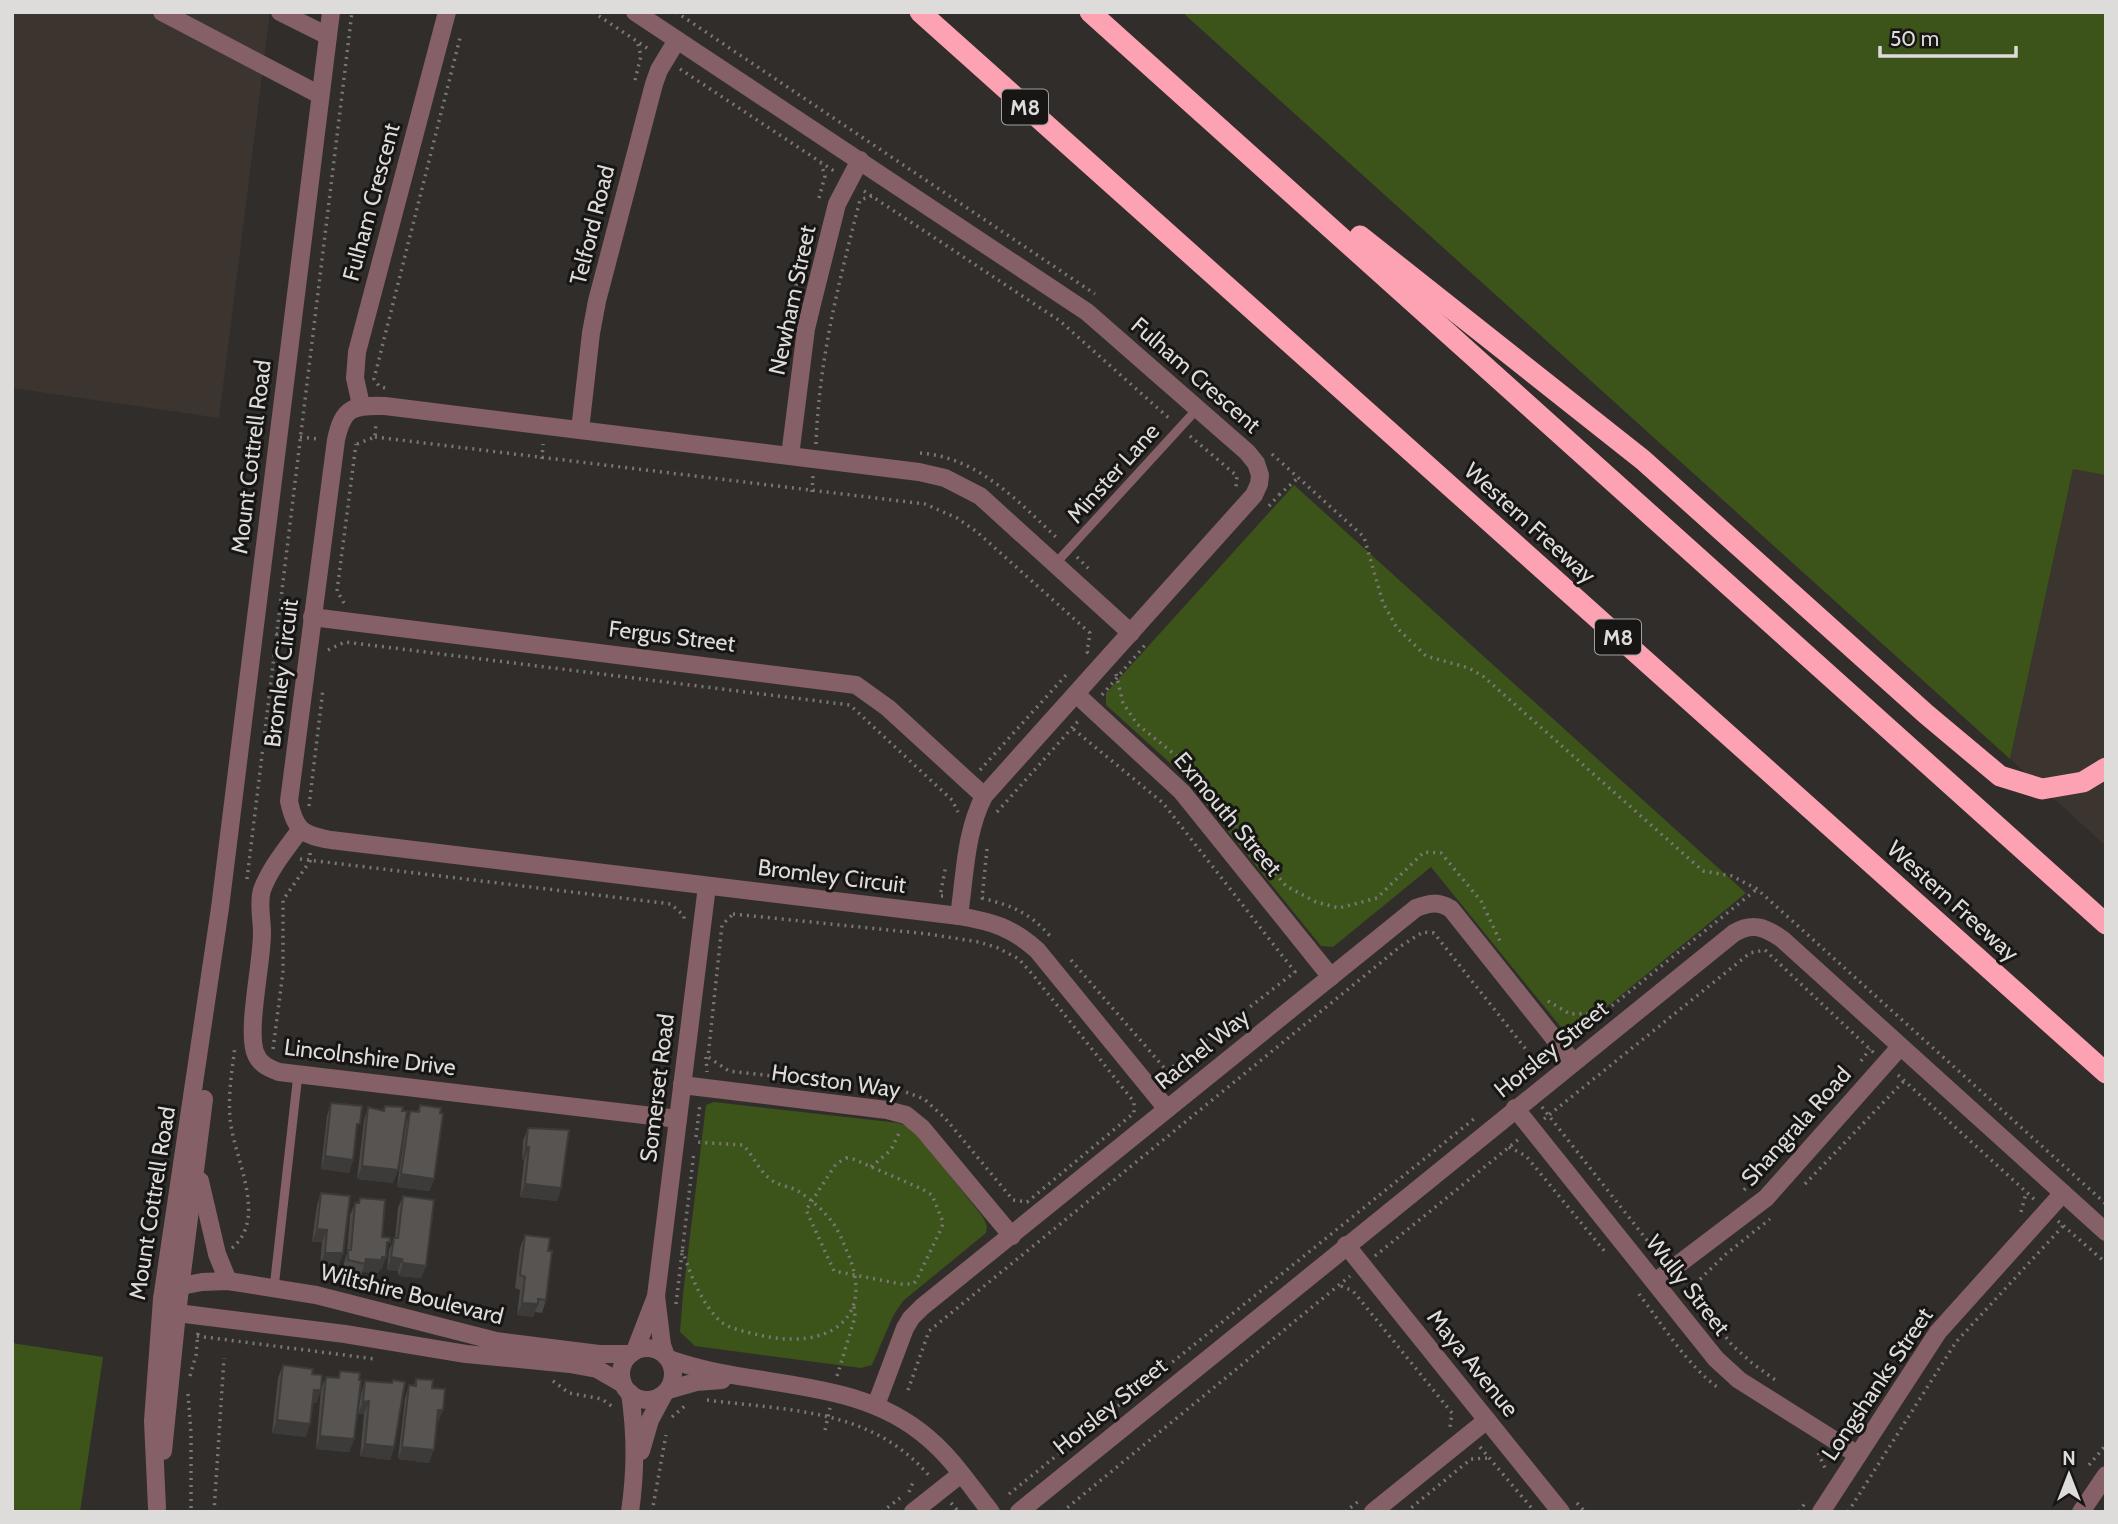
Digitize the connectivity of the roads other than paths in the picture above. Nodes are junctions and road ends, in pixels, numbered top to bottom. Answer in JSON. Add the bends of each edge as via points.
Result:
{"nodes":[{"id":1,"x":162,"y":12,"type":"edge"},
{"id":2,"x":280,"y":12,"type":"edge"},
{"id":3,"x":331,"y":12,"type":"edge"},
{"id":4,"x":447,"y":12,"type":"edge"},
{"id":5,"x":635,"y":12,"type":"edge"},
{"id":6,"x":920,"y":12,"type":"edge"},
{"id":7,"x":1090,"y":12,"type":"edge"},
{"id":8,"x":328,"y":36,"type":"junction"},
{"id":9,"x":677,"y":40,"type":"junction"},
{"id":10,"x":320,"y":95,"type":"junction"},
{"id":11,"x":1207,"y":115,"type":"junction"},
{"id":12,"x":860,"y":160,"type":"junction"},
{"id":13,"x":361,"y":405,"type":"junction"},
{"id":14,"x":1198,"y":408,"type":"junction"},
{"id":15,"x":580,"y":430,"type":"junction"},
{"id":16,"x":792,"y":447,"type":"junction"},
{"id":17,"x":1056,"y":564,"type":"junction"},
{"id":18,"x":312,"y":617,"type":"junction"},
{"id":19,"x":1132,"y":633,"type":"junction"},
{"id":20,"x":1076,"y":694,"type":"junction"},
{"id":21,"x":2106,"y":768,"type":"edge"},
{"id":22,"x":978,"y":791,"type":"junction"},
{"id":23,"x":305,"y":833,"type":"junction"},
{"id":24,"x":707,"y":886,"type":"junction"},
{"id":25,"x":220,"y":908,"type":"junction"},
{"id":26,"x":959,"y":916,"type":"junction"},
{"id":27,"x":2106,"y":924,"type":"edge"},
{"id":28,"x":1331,"y":978,"type":"junction"},
{"id":29,"x":1900,"y":1047,"type":"junction"},
{"id":30,"x":1573,"y":1062,"type":"junction"},
{"id":31,"x":2106,"y":1073,"type":"edge"},
{"id":32,"x":298,"y":1074,"type":"junction"},
{"id":33,"x":682,"y":1085,"type":"junction"},
{"id":34,"x":1516,"y":1108,"type":"junction"},
{"id":35,"x":1167,"y":1109,"type":"junction"},
{"id":36,"x":678,"y":1119,"type":"junction"},
{"id":37,"x":197,"y":1167,"type":"junction"},
{"id":38,"x":2063,"y":1193,"type":"junction"},
{"id":39,"x":2106,"y":1231,"type":"edge"},
{"id":40,"x":1012,"y":1236,"type":"junction"},
{"id":41,"x":1346,"y":1245,"type":"junction"},
{"id":42,"x":228,"y":1281,"type":"junction"},
{"id":43,"x":1655,"y":1282,"type":"junction"},
{"id":44,"x":181,"y":1286,"type":"junction"},
{"id":45,"x":274,"y":1288,"type":"junction"},
{"id":46,"x":656,"y":1296,"type":"junction"},
{"id":47,"x":162,"y":1299,"type":"junction"},
{"id":48,"x":177,"y":1313,"type":"junction"},
{"id":49,"x":633,"y":1352,"type":"junction"},
{"id":50,"x":667,"y":1357,"type":"junction"},
{"id":51,"x":746,"y":1378,"type":"junction"},
{"id":52,"x":627,"y":1389,"type":"junction"},
{"id":53,"x":666,"y":1392,"type":"junction"},
{"id":54,"x":876,"y":1405,"type":"junction"},
{"id":55,"x":1486,"y":1420,"type":"junction"},
{"id":56,"x":1858,"y":1455,"type":"junction"},
{"id":57,"x":636,"y":1468,"type":"junction"},
{"id":58,"x":961,"y":1475,"type":"junction"},
{"id":59,"x":2106,"y":1475,"type":"edge"},
{"id":60,"x":157,"y":1510,"type":"edge"},
{"id":61,"x":631,"y":1512,"type":"edge"},
{"id":62,"x":913,"y":1512,"type":"edge"},
{"id":63,"x":991,"y":1512,"type":"edge"},
{"id":64,"x":1019,"y":1512,"type":"edge"},
{"id":65,"x":1373,"y":1512,"type":"edge"},
{"id":66,"x":1561,"y":1512,"type":"edge"},
{"id":67,"x":1821,"y":1512,"type":"edge"},
{"id":68,"x":2081,"y":1512,"type":"edge"}],
"edges":[{"from":1,"to":10,"type":"street"},
{"from":2,"to":8,"type":"street"},
{"from":3,"to":8,"type":"street","name":"Mount Cottrell Road"},
{"from":4,"to":13,"type":"street","name":"Fulham Crescent","via":[[357,352],[355,379]]},
{"from":5,"to":9,"type":"street","name":"Fulham Crescent"},
{"from":6,"to":31,"type":"highway","name":"Western Freeway","number":"M8"},
{"from":7,"to":11,"type":"highway"},
{"from":8,"to":10,"type":"street","name":"Mount Cottrell Road"},
{"from":9,"to":12,"type":"street","name":"Fulham Crescent"},
{"from":9,"to":15,"type":"street","name":"Telford Road","via":[[654,84],[594,317]]},
{"from":10,"to":25,"type":"street","name":"Mount Cottrell Road"},
{"from":11,"to":21,"type":"highway","via":[[1643,460],[2000,776],[2042,789],[2083,782]]},
{"from":11,"to":27,"type":"highway"},
{"from":12,"to":14,"type":"street","name":"Fulham Crescent","via":[[1072,301]]},
{"from":12,"to":16,"type":"street","name":"Newham Street","via":[[837,204],[806,329]]},
{"from":13,"to":15,"type":"street"},
{"from":13,"to":18,"type":"street","name":"Bromley Circuit","via":[[348,412],[338,430]]},
{"from":14,"to":17,"type":"lane","name":"Minster Lane"},
{"from":14,"to":19,"type":"street","name":"Fulham Crescent","via":[[1256,463],[1259,484]]},
{"from":15,"to":16,"type":"street"},
{"from":16,"to":17,"type":"street","via":[[919,472],[964,486]]},
{"from":17,"to":19,"type":"street"},
{"from":18,"to":22,"type":"street","name":"Fergus Street","via":[[856,685],[888,708]]},
{"from":18,"to":23,"type":"street","name":"Bromley Circuit","via":[[289,801],[292,817]]},
{"from":19,"to":20,"type":"street"},
{"from":20,"to":22,"type":"street"},
{"from":20,"to":28,"type":"street","name":"Exmouth Street","via":[[1182,792]]},
{"from":22,"to":26,"type":"street"},
{"from":23,"to":24,"type":"street","name":"Bromley Circuit"},
{"from":23,"to":32,"type":"street","name":"Lincolnshire Drive","via":[[283,854],[263,886],[252,1036],[265,1067]]},
{"from":24,"to":26,"type":"street","name":"Bromley Circuit"},
{"from":24,"to":33,"type":"street","name":"Somerset Road"},
{"from":25,"to":37,"type":"street","name":"Mount Cottrell Road"},
{"from":25,"to":47,"type":"street","name":"Mount Cottrell Road"},
{"from":26,"to":35,"type":"street","name":"Bromley Circuit","via":[[1006,927],[1022,936]]},
{"from":28,"to":30,"type":"street","name":"Rachel Way","via":[[1416,908],[1442,903],[1460,919]]},
{"from":28,"to":35,"type":"street","name":"Rachel Way"},
{"from":29,"to":30,"type":"street","name":"Horsley Street","via":[[1782,939],[1756,926],[1734,933]]},
{"from":29,"to":38,"type":"street","name":"Horsley Street"},
{"from":29,"to":43,"type":"street","name":"Shangrala Road","via":[[1766,1198]]},
{"from":30,"to":34,"type":"street","name":"Horsley Street"},
{"from":32,"to":36,"type":"street","name":"Lincolnshire Drive"},
{"from":32,"to":45,"type":"lane"},
{"from":33,"to":36,"type":"street","name":"Somerset Road"},
{"from":33,"to":40,"type":"street","name":"Hocston Way","via":[[906,1115]]},
{"from":34,"to":41,"type":"street","name":"Horsley Street"},
{"from":34,"to":43,"type":"street","name":"Wully Street"},
{"from":35,"to":40,"type":"street","name":"Rachel Way"},
{"from":36,"to":46,"type":"street","name":"Somerset Road"},
{"from":37,"to":42,"type":"street","via":[[217,1254]]},
{"from":37,"to":44,"type":"street","name":"Mount Cottrell Road"},
{"from":38,"to":39,"type":"street","name":"Horsley Street"},
{"from":38,"to":56,"type":"street","name":"Longshanks Street","via":[[1938,1332]]},
{"from":40,"to":54,"type":"street","name":"Rachel Way","via":[[911,1318]]},
{"from":41,"to":55,"type":"street","name":"Maya Avenue"},
{"from":41,"to":64,"type":"street","name":"Horsley Street"},
{"from":42,"to":44,"type":"street","name":"Wiltshire Boulevard"},
{"from":42,"to":45,"type":"street","name":"Wiltshire Boulevard"},
{"from":43,"to":56,"type":"street","name":"Wully Street","via":[[1716,1359],[1739,1380]]},
{"from":44,"to":47,"type":"street"},
{"from":44,"to":48,"type":"street","name":"Mount Cottrell Road"},
{"from":45,"to":49,"type":"street","name":"Wiltshire Boulevard","via":[[358,1304],[496,1341],[599,1354]]},
{"from":46,"to":49,"type":"street","name":"Somerset Road"},
{"from":46,"to":50,"type":"street","name":"Somerset Road"},
{"from":47,"to":48,"type":"street"},
{"from":47,"to":60,"type":"street","name":"Mount Cottrell Road","via":[[153,1421]]},
{"from":48,"to":52,"type":"street","name":"Wiltshire Boulevard","via":[[570,1364],[597,1369]]},
{"from":48,"to":60,"type":"street","name":"Mount Cottrell Road"},
{"from":49,"to":50,"type":"street","via":[[648,1348]]},
{"from":49,"to":52,"type":"street","via":[[622,1367]]},
{"from":50,"to":51,"type":"street"},
{"from":50,"to":53,"type":"street","via":[[673,1374]]},
{"from":51,"to":53,"type":"street","via":[[696,1382]]},
{"from":51,"to":54,"type":"street","via":[[833,1391]]},
{"from":52,"to":53,"type":"street","via":[[650,1400]]},
{"from":52,"to":57,"type":"street","via":[[635,1423]]},
{"from":53,"to":57,"type":"street","via":[[650,1420]]},
{"from":54,"to":58,"type":"street","via":[[927,1436]]},
{"from":55,"to":65,"type":"street"},
{"from":55,"to":66,"type":"street","name":"Maya Avenue"},
{"from":56,"to":67,"type":"street","name":"Longshanks Street"},
{"from":57,"to":61,"type":"street"},
{"from":58,"to":62,"type":"street"},
{"from":58,"to":63,"type":"street"},
{"from":59,"to":68,"type":"street"}]}
